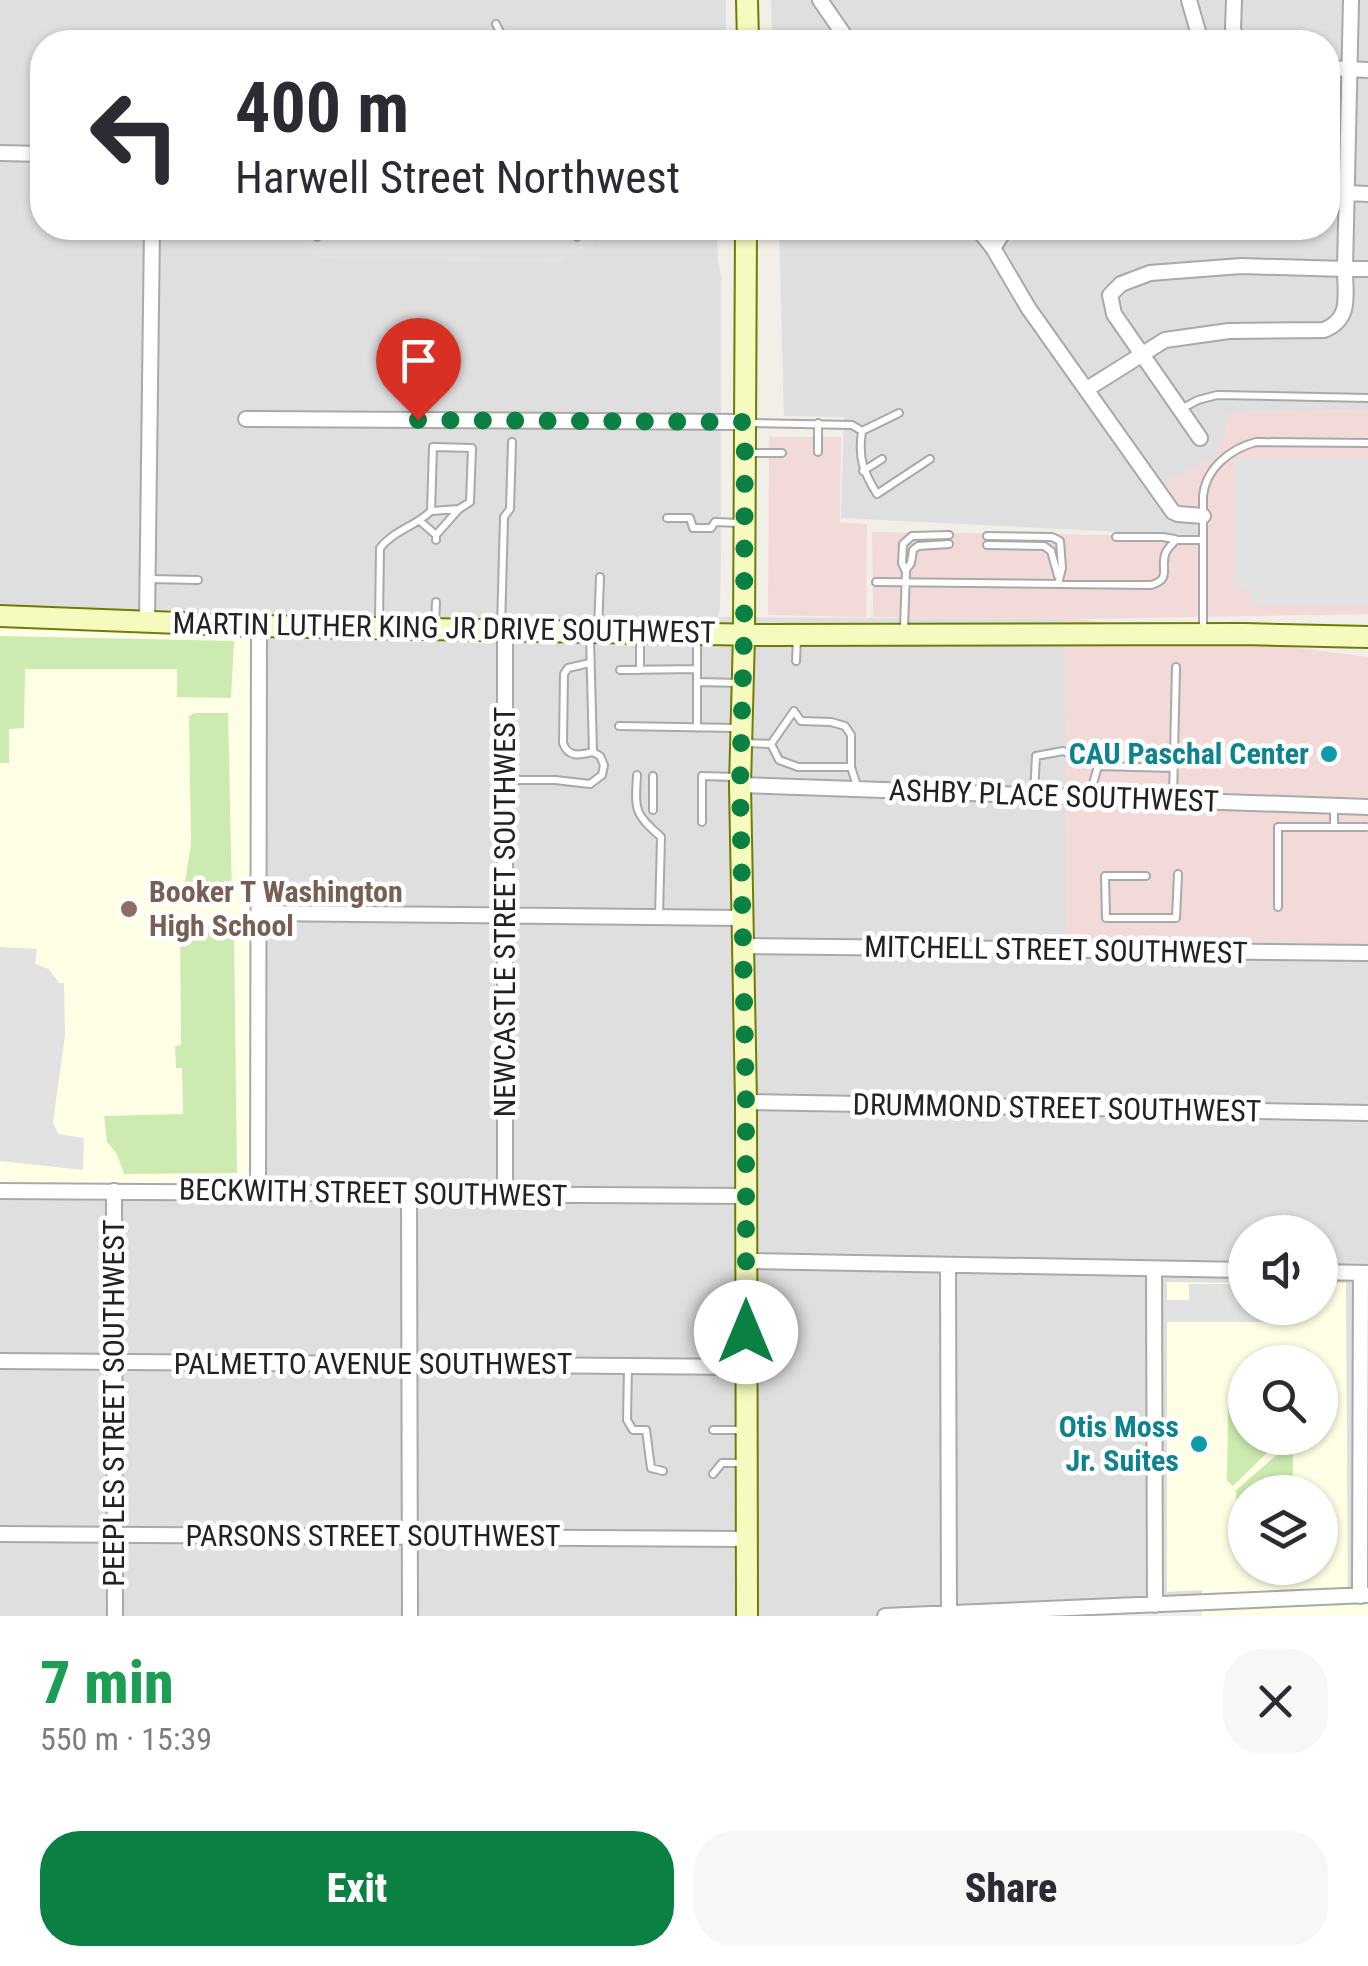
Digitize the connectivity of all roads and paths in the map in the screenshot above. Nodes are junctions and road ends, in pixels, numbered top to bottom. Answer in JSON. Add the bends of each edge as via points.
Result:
{"nodes":[{"id":1,"x":747,"y":0,"type":"edge"},
{"id":2,"x":820,"y":0,"type":"edge"},
{"id":3,"x":1189,"y":0,"type":"edge"},
{"id":4,"x":1234,"y":0,"type":"edge"},
{"id":5,"x":1351,"y":0,"type":"edge"},
{"id":6,"x":496,"y":24,"type":"dead end"},
{"id":7,"x":499,"y":30,"type":"edge"},
{"id":8,"x":748,"y":30,"type":"edge"},
{"id":9,"x":841,"y":30,"type":"edge"},
{"id":10,"x":1198,"y":30,"type":"edge"},
{"id":11,"x":1232,"y":30,"type":"edge"},
{"id":12,"x":1368,"y":70,"type":"edge"},
{"id":13,"x":1340,"y":73,"type":"edge"},
{"id":14,"x":1351,"y":77,"type":"junction"},
{"id":15,"x":0,"y":152,"type":"edge"},
{"id":16,"x":30,"y":153,"type":"edge"},
{"id":17,"x":1340,"y":193,"type":"edge"},
{"id":18,"x":1348,"y":193,"type":"junction"},
{"id":19,"x":1368,"y":194,"type":"edge"},
{"id":20,"x":152,"y":240,"type":"edge"},
{"id":21,"x":746,"y":240,"type":"edge"},
{"id":22,"x":987,"y":240,"type":"edge"},
{"id":23,"x":998,"y":240,"type":"edge"},
{"id":24,"x":993,"y":248,"type":"junction"},
{"id":25,"x":1346,"y":269,"type":"junction"},
{"id":26,"x":1368,"y":270,"type":"edge"},
{"id":27,"x":1140,"y":354,"type":"junction"},
{"id":28,"x":1087,"y":389,"type":"junction"},
{"id":29,"x":1368,"y":398,"type":"edge"},
{"id":30,"x":1180,"y":410,"type":"junction"},
{"id":31,"x":899,"y":414,"type":"dead end"},
{"id":32,"x":246,"y":419,"type":"dead end"},
{"id":33,"x":745,"y":422,"type":"junction"},
{"id":34,"x":818,"y":423,"type":"junction"},
{"id":35,"x":862,"y":432,"type":"junction"},
{"id":36,"x":1200,"y":438,"type":"dead end"},
{"id":37,"x":512,"y":442,"type":"dead end"},
{"id":38,"x":1368,"y":444,"type":"edge"},
{"id":39,"x":818,"y":452,"type":"dead end"},
{"id":40,"x":745,"y":454,"type":"junction"},
{"id":41,"x":782,"y":454,"type":"dead end"},
{"id":42,"x":882,"y":459,"type":"dead end"},
{"id":43,"x":930,"y":459,"type":"dead end"},
{"id":44,"x":863,"y":471,"type":"junction"},
{"id":45,"x":458,"y":509,"type":"junction"},
{"id":46,"x":431,"y":511,"type":"junction"},
{"id":47,"x":1203,"y":516,"type":"junction"},
{"id":48,"x":667,"y":518,"type":"dead end"},
{"id":49,"x":420,"y":521,"type":"junction"},
{"id":50,"x":745,"y":524,"type":"junction"},
{"id":51,"x":1116,"y":537,"type":"dead end"},
{"id":52,"x":949,"y":539,"type":"dead end"},
{"id":53,"x":1176,"y":540,"type":"junction"},
{"id":54,"x":1203,"y":540,"type":"junction"},
{"id":55,"x":600,"y":577,"type":"dead end"},
{"id":56,"x":147,"y":579,"type":"junction"},
{"id":57,"x":198,"y":580,"type":"dead end"},
{"id":58,"x":1058,"y":581,"type":"junction"},
{"id":59,"x":876,"y":582,"type":"dead end"},
{"id":60,"x":905,"y":583,"type":"junction"},
{"id":61,"x":436,"y":602,"type":"dead end"},
{"id":62,"x":0,"y":616,"type":"edge"},
{"id":63,"x":147,"y":622,"type":"junction"},
{"id":64,"x":259,"y":626,"type":"junction"},
{"id":65,"x":379,"y":628,"type":"junction"},
{"id":66,"x":435,"y":629,"type":"junction"},
{"id":67,"x":503,"y":630,"type":"junction"},
{"id":68,"x":594,"y":632,"type":"junction"},
{"id":69,"x":640,"y":633,"type":"junction"},
{"id":70,"x":697,"y":634,"type":"junction"},
{"id":71,"x":1204,"y":634,"type":"junction"},
{"id":72,"x":744,"y":635,"type":"junction"},
{"id":73,"x":798,"y":635,"type":"junction"},
{"id":74,"x":904,"y":635,"type":"junction"},
{"id":75,"x":1368,"y":637,"type":"edge"},
{"id":76,"x":796,"y":662,"type":"dead end"},
{"id":77,"x":590,"y":664,"type":"junction"},
{"id":78,"x":1176,"y":667,"type":"dead end"},
{"id":79,"x":620,"y":670,"type":"dead end"},
{"id":80,"x":640,"y":670,"type":"junction"},
{"id":81,"x":697,"y":670,"type":"junction"},
{"id":82,"x":697,"y":682,"type":"junction"},
{"id":83,"x":743,"y":684,"type":"junction"},
{"id":84,"x":619,"y":726,"type":"dead end"},
{"id":85,"x":697,"y":728,"type":"junction"},
{"id":86,"x":741,"y":735,"type":"junction"},
{"id":87,"x":771,"y":744,"type":"junction"},
{"id":88,"x":593,"y":752,"type":"junction"},
{"id":89,"x":1098,"y":766,"type":"junction"},
{"id":90,"x":851,"y":767,"type":"junction"},
{"id":91,"x":1174,"y":768,"type":"junction"},
{"id":92,"x":637,"y":775,"type":"dead end"},
{"id":93,"x":653,"y":776,"type":"dead end"},
{"id":94,"x":505,"y":780,"type":"junction"},
{"id":95,"x":740,"y":781,"type":"junction"},
{"id":96,"x":858,"y":789,"type":"junction"},
{"id":97,"x":1034,"y":796,"type":"junction"},
{"id":98,"x":1173,"y":800,"type":"junction"},
{"id":99,"x":1099,"y":801,"type":"junction"},
{"id":100,"x":1317,"y":806,"type":"junction"},
{"id":101,"x":1334,"y":806,"type":"junction"},
{"id":102,"x":1368,"y":807,"type":"edge"},
{"id":103,"x":653,"y":810,"type":"dead end"},
{"id":104,"x":702,"y":822,"type":"dead end"},
{"id":105,"x":1366,"y":826,"type":"edge"},
{"id":106,"x":1316,"y":827,"type":"junction"},
{"id":107,"x":1334,"y":827,"type":"junction"},
{"id":108,"x":1178,"y":874,"type":"dead end"},
{"id":109,"x":1146,"y":876,"type":"dead end"},
{"id":110,"x":1278,"y":907,"type":"dead end"},
{"id":111,"x":258,"y":913,"type":"junction"},
{"id":112,"x":505,"y":916,"type":"junction"},
{"id":113,"x":659,"y":917,"type":"junction"},
{"id":114,"x":742,"y":918,"type":"junction"},
{"id":115,"x":744,"y":946,"type":"junction"},
{"id":116,"x":1368,"y":953,"type":"edge"},
{"id":117,"x":746,"y":1102,"type":"junction"},
{"id":118,"x":1368,"y":1114,"type":"edge"},
{"id":119,"x":114,"y":1190,"type":"junction"},
{"id":120,"x":0,"y":1191,"type":"edge"},
{"id":121,"x":258,"y":1192,"type":"junction"},
{"id":122,"x":409,"y":1193,"type":"junction"},
{"id":123,"x":505,"y":1194,"type":"junction"},
{"id":124,"x":746,"y":1196,"type":"junction"},
{"id":125,"x":746,"y":1261,"type":"junction"},
{"id":126,"x":948,"y":1264,"type":"junction"},
{"id":127,"x":1154,"y":1268,"type":"junction"},
{"id":128,"x":1228,"y":1270,"type":"edge"},
{"id":129,"x":1338,"y":1272,"type":"edge"},
{"id":130,"x":1364,"y":1273,"type":"edge"},
{"id":131,"x":0,"y":1361,"type":"edge"},
{"id":132,"x":114,"y":1362,"type":"junction"},
{"id":133,"x":410,"y":1364,"type":"junction"},
{"id":134,"x":628,"y":1366,"type":"junction"},
{"id":135,"x":746,"y":1368,"type":"junction"},
{"id":136,"x":712,"y":1430,"type":"dead end"},
{"id":137,"x":746,"y":1430,"type":"junction"},
{"id":138,"x":746,"y":1463,"type":"junction"},
{"id":139,"x":663,"y":1470,"type":"dead end"},
{"id":140,"x":713,"y":1474,"type":"dead end"},
{"id":141,"x":0,"y":1534,"type":"edge"},
{"id":142,"x":114,"y":1534,"type":"junction"},
{"id":143,"x":410,"y":1536,"type":"junction"},
{"id":144,"x":1364,"y":1538,"type":"edge"},
{"id":145,"x":746,"y":1539,"type":"junction"},
{"id":146,"x":1364,"y":1596,"type":"edge"},
{"id":147,"x":1154,"y":1604,"type":"junction"},
{"id":148,"x":1217,"y":1609,"type":"edge"},
{"id":149,"x":1048,"y":1613,"type":"edge"},
{"id":150,"x":949,"y":1614,"type":"junction"},
{"id":151,"x":115,"y":1616,"type":"edge"},
{"id":152,"x":410,"y":1616,"type":"edge"},
{"id":153,"x":746,"y":1616,"type":"edge"},
{"id":154,"x":884,"y":1616,"type":"edge"},
{"id":155,"x":905,"y":1616,"type":"edge"}],
"edges":[{"from":1,"to":8,"type":"main road"},
{"from":2,"to":9,"type":"street"},
{"from":3,"to":10,"type":"street"},
{"from":4,"to":11,"type":"street"},
{"from":5,"to":14,"type":"street"},
{"from":6,"to":7,"type":"lane"},
{"from":12,"to":14,"type":"street"},
{"from":13,"to":14,"type":"street"},
{"from":14,"to":18,"type":"street"},
{"from":15,"to":16,"type":"street"},
{"from":17,"to":18,"type":"street"},
{"from":18,"to":19,"type":"street"},
{"from":18,"to":25,"type":"street"},
{"from":20,"to":56,"type":"street"},
{"from":21,"to":33,"type":"main road"},
{"from":22,"to":24,"type":"street"},
{"from":23,"to":24,"type":"street"},
{"from":24,"to":28,"type":"street"},
{"from":25,"to":26,"type":"street"},
{"from":25,"to":27,"type":"street","via":[[1345,312],[1324,330],[1229,331],[1165,340]]},
{"from":25,"to":27,"type":"street","via":[[1241,266],[1150,273],[1121,284],[1110,295],[1114,314]]},
{"from":27,"to":28,"type":"street"},
{"from":27,"to":30,"type":"street"},
{"from":28,"to":47,"type":"street","via":[[1173,512]]},
{"from":29,"to":30,"type":"lane","via":[[1216,395]]},
{"from":30,"to":36,"type":"street"},
{"from":31,"to":35,"type":"lane"},
{"from":32,"to":33,"type":"street"},
{"from":33,"to":34,"type":"lane"},
{"from":33,"to":40,"type":"main road"},
{"from":34,"to":35,"type":"lane"},
{"from":34,"to":39,"type":"lane"},
{"from":35,"to":44,"type":"lane"},
{"from":37,"to":67,"type":"lane"},
{"from":38,"to":47,"type":"lane","via":[[1245,445],[1210,474]]},
{"from":40,"to":41,"type":"lane"},
{"from":40,"to":50,"type":"main road"},
{"from":42,"to":44,"type":"lane"},
{"from":43,"to":44,"type":"lane","via":[[877,494]]},
{"from":45,"to":46,"type":"lane"},
{"from":45,"to":46,"type":"lane","via":[[470,502],[472,448],[433,447]]},
{"from":45,"to":49,"type":"lane","via":[[436,538]]},
{"from":46,"to":49,"type":"lane"},
{"from":47,"to":54,"type":"lane"},
{"from":48,"to":50,"type":"lane","via":[[690,518],[693,528]]},
{"from":49,"to":65,"type":"lane","via":[[380,548]]},
{"from":50,"to":72,"type":"main road"},
{"from":51,"to":53,"type":"lane"},
{"from":52,"to":60,"type":"lane","via":[[913,550]]},
{"from":53,"to":54,"type":"lane"},
{"from":53,"to":58,"type":"lane","via":[[1164,554],[1158,584]]},
{"from":54,"to":71,"type":"lane"},
{"from":55,"to":68,"type":"lane"},
{"from":56,"to":57,"type":"lane"},
{"from":56,"to":63,"type":"street"},
{"from":58,"to":58,"type":"lane","via":[[1060,541],[987,540],[1044,546]]},
{"from":58,"to":60,"type":"lane"},
{"from":59,"to":60,"type":"lane"},
{"from":60,"to":74,"type":"lane"},
{"from":61,"to":66,"type":"lane"},
{"from":62,"to":63,"type":"main road","name":"MARTIN LUTHER KING JR DRIVE SOUTHWEST"},
{"from":63,"to":64,"type":"main road","name":"MARTIN LUTHER KING JR DRIVE SOUTHWEST"},
{"from":64,"to":65,"type":"main road","name":"MARTIN LUTHER KING JR DRIVE SOUTHWEST"},
{"from":64,"to":111,"type":"street"},
{"from":65,"to":66,"type":"main road","name":"MARTIN LUTHER KING JR DRIVE SOUTHWEST"},
{"from":66,"to":67,"type":"main road","name":"MARTIN LUTHER KING JR DRIVE SOUTHWEST"},
{"from":67,"to":68,"type":"main road","name":"MARTIN LUTHER KING JR DRIVE SOUTHWEST"},
{"from":67,"to":94,"type":"street","name":"NEWCASTLE STREET SOUTHWEST"},
{"from":68,"to":69,"type":"main road","name":"MARTIN LUTHER KING JR DRIVE SOUTHWEST"},
{"from":68,"to":77,"type":"lane"},
{"from":69,"to":70,"type":"main road","name":"MARTIN LUTHER KING JR DRIVE SOUTHWEST"},
{"from":69,"to":80,"type":"lane"},
{"from":70,"to":72,"type":"main road","name":"MARTIN LUTHER KING JR DRIVE SOUTHWEST"},
{"from":70,"to":81,"type":"lane"},
{"from":71,"to":74,"type":"main road","name":"MARTIN LUTHER KING JR DRIVE SOUTHWEST"},
{"from":71,"to":75,"type":"main road","name":"MARTIN LUTHER KING JR DRIVE SOUTHWEST"},
{"from":72,"to":73,"type":"main road","name":"MARTIN LUTHER KING JR DRIVE SOUTHWEST"},
{"from":72,"to":83,"type":"main road"},
{"from":73,"to":74,"type":"main road","name":"MARTIN LUTHER KING JR DRIVE SOUTHWEST"},
{"from":73,"to":76,"type":"lane"},
{"from":77,"to":88,"type":"lane"},
{"from":77,"to":88,"type":"lane","via":[[564,674],[563,743],[570,754]]},
{"from":78,"to":91,"type":"lane"},
{"from":79,"to":80,"type":"lane"},
{"from":80,"to":81,"type":"lane"},
{"from":81,"to":82,"type":"lane"},
{"from":82,"to":83,"type":"lane"},
{"from":82,"to":85,"type":"lane"},
{"from":83,"to":86,"type":"main road"},
{"from":84,"to":85,"type":"lane"},
{"from":85,"to":86,"type":"lane"},
{"from":86,"to":87,"type":"lane"},
{"from":86,"to":95,"type":"main road"},
{"from":87,"to":90,"type":"lane","via":[[779,760],[798,766]]},
{"from":87,"to":90,"type":"lane","via":[[794,712],[802,721],[845,726]]},
{"from":88,"to":94,"type":"lane","via":[[604,764],[590,784]]},
{"from":89,"to":91,"type":"lane"},
{"from":89,"to":97,"type":"lane","via":[[1063,751],[1036,756]]},
{"from":89,"to":99,"type":"lane"},
{"from":90,"to":96,"type":"lane"},
{"from":91,"to":98,"type":"lane"},
{"from":92,"to":113,"type":"lane","via":[[640,819],[661,837]]},
{"from":93,"to":103,"type":"lane"},
{"from":94,"to":112,"type":"street","name":"NEWCASTLE STREET SOUTHWEST"},
{"from":95,"to":96,"type":"street","name":"ASHBY PLACE SOUTHWEST"},
{"from":95,"to":104,"type":"lane","via":[[702,776]]},
{"from":95,"to":114,"type":"main road"},
{"from":96,"to":97,"type":"street","name":"ASHBY PLACE SOUTHWEST"},
{"from":97,"to":99,"type":"street","name":"ASHBY PLACE SOUTHWEST"},
{"from":98,"to":99,"type":"street","name":"ASHBY PLACE SOUTHWEST"},
{"from":98,"to":100,"type":"street","name":"ASHBY PLACE SOUTHWEST"},
{"from":100,"to":101,"type":"street","name":"ASHBY PLACE SOUTHWEST"},
{"from":100,"to":106,"type":"lane"},
{"from":101,"to":102,"type":"street","name":"ASHBY PLACE SOUTHWEST"},
{"from":101,"to":107,"type":"lane"},
{"from":105,"to":107,"type":"lane"},
{"from":106,"to":107,"type":"lane"},
{"from":106,"to":110,"type":"lane","via":[[1278,827]]},
{"from":108,"to":109,"type":"lane","via":[[1176,918],[1106,918],[1105,876]]},
{"from":111,"to":112,"type":"street"},
{"from":111,"to":121,"type":"street"},
{"from":112,"to":113,"type":"street"},
{"from":112,"to":123,"type":"street","name":"NEWCASTLE STREET SOUTHWEST"},
{"from":113,"to":114,"type":"street"},
{"from":114,"to":115,"type":"main road"},
{"from":115,"to":116,"type":"street","name":"MITCHELL STREET SOUTHWEST"},
{"from":115,"to":117,"type":"main road"},
{"from":117,"to":118,"type":"street","name":"DRUMMOND STREET SOUTHWEST"},
{"from":117,"to":124,"type":"main road"},
{"from":119,"to":120,"type":"street","name":"BECKWITH STREET SOUTHWEST"},
{"from":119,"to":121,"type":"street","name":"BECKWITH STREET SOUTHWEST"},
{"from":119,"to":132,"type":"street","name":"PEEPLES STREET SOUTHWEST"},
{"from":121,"to":122,"type":"street","name":"BECKWITH STREET SOUTHWEST"},
{"from":122,"to":123,"type":"street","name":"BECKWITH STREET SOUTHWEST"},
{"from":122,"to":133,"type":"street"},
{"from":123,"to":124,"type":"street","name":"BECKWITH STREET SOUTHWEST"},
{"from":124,"to":125,"type":"main road"},
{"from":125,"to":126,"type":"street"},
{"from":125,"to":135,"type":"main road"},
{"from":126,"to":127,"type":"street"},
{"from":126,"to":150,"type":"street"},
{"from":127,"to":128,"type":"street"},
{"from":127,"to":147,"type":"street"},
{"from":129,"to":130,"type":"street"},
{"from":130,"to":144,"type":"street"},
{"from":131,"to":132,"type":"street","name":"PALMETTO AVENUE SOUTHWEST"},
{"from":132,"to":133,"type":"street","name":"PALMETTO AVENUE SOUTHWEST"},
{"from":132,"to":142,"type":"street","name":"PEEPLES STREET SOUTHWEST"},
{"from":133,"to":134,"type":"street","name":"PALMETTO AVENUE SOUTHWEST"},
{"from":133,"to":143,"type":"street"},
{"from":134,"to":135,"type":"street","name":"PALMETTO AVENUE SOUTHWEST"},
{"from":134,"to":139,"type":"lane","via":[[628,1420],[633,1430],[646,1430],[651,1468]]},
{"from":135,"to":137,"type":"main road"},
{"from":136,"to":137,"type":"lane"},
{"from":137,"to":138,"type":"main road"},
{"from":138,"to":140,"type":"lane","via":[[722,1462]]},
{"from":138,"to":145,"type":"main road"},
{"from":141,"to":142,"type":"street","name":"PARSONS STREET SOUTHWEST"},
{"from":142,"to":143,"type":"street","name":"PARSONS STREET SOUTHWEST"},
{"from":142,"to":151,"type":"street","name":"PEEPLES STREET SOUTHWEST"},
{"from":143,"to":145,"type":"street","name":"PARSONS STREET SOUTHWEST"},
{"from":143,"to":152,"type":"street"},
{"from":144,"to":146,"type":"street"},
{"from":145,"to":153,"type":"main road"},
{"from":146,"to":148,"type":"street"},
{"from":147,"to":148,"type":"street"},
{"from":147,"to":149,"type":"street"},
{"from":149,"to":150,"type":"street"},
{"from":150,"to":155,"type":"street"},
{"from":154,"to":155,"type":"street"}]}
